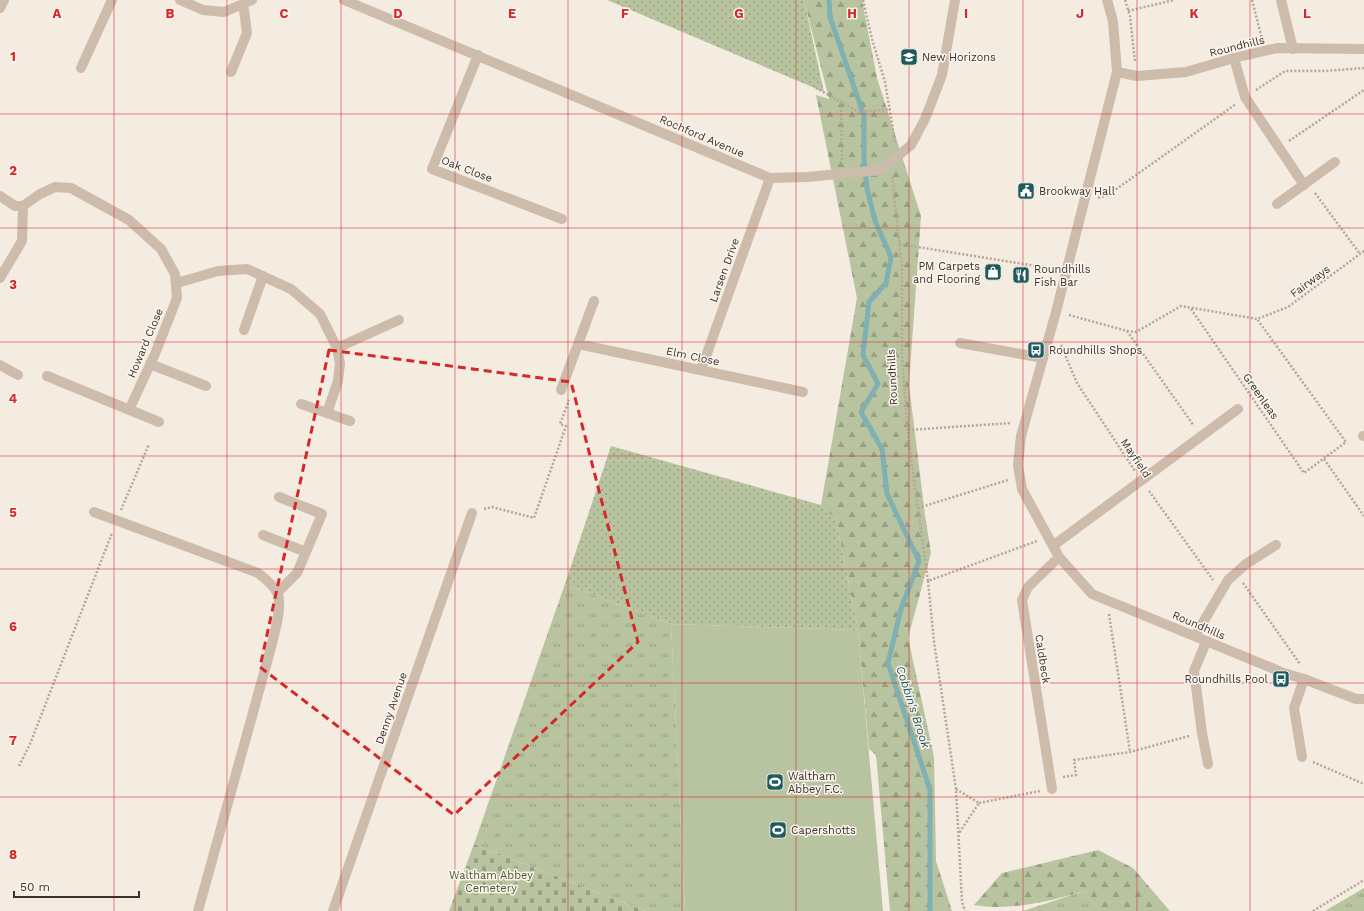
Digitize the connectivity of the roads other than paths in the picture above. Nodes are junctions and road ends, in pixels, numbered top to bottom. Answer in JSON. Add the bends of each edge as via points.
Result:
{"nodes":[{"id":1,"x":4,"y":0,"type":"edge"},
{"id":2,"x":112,"y":0,"type":"edge"},
{"id":3,"x":180,"y":0,"type":"edge"},
{"id":4,"x":344,"y":0,"type":"edge"},
{"id":5,"x":954,"y":0,"type":"edge"},
{"id":6,"x":1107,"y":0,"type":"edge"},
{"id":7,"x":1281,"y":0,"type":"edge"},
{"id":8,"x":248,"y":2,"type":"edge"},
{"id":9,"x":0,"y":8,"type":"edge"},
{"id":10,"x":1293,"y":49,"type":"junction"},
{"id":11,"x":1364,"y":49,"type":"edge"},
{"id":12,"x":478,"y":55,"type":"junction"},
{"id":13,"x":1234,"y":58,"type":"junction"},
{"id":14,"x":80,"y":68,"type":"dead end"},
{"id":15,"x":231,"y":72,"type":"dead end"},
{"id":16,"x":1117,"y":72,"type":"junction"},
{"id":17,"x":1334,"y":162,"type":"dead end"},
{"id":18,"x":770,"y":178,"type":"junction"},
{"id":19,"x":1306,"y":184,"type":"junction"},
{"id":20,"x":0,"y":196,"type":"edge"},
{"id":21,"x":1277,"y":204,"type":"dead end"},
{"id":22,"x":23,"y":206,"type":"junction"},
{"id":23,"x":562,"y":219,"type":"dead end"},
{"id":24,"x":263,"y":276,"type":"junction"},
{"id":25,"x":0,"y":278,"type":"edge"},
{"id":26,"x":177,"y":283,"type":"junction"},
{"id":27,"x":594,"y":301,"type":"dead end"},
{"id":28,"x":399,"y":320,"type":"dead end"},
{"id":29,"x":244,"y":330,"type":"dead end"},
{"id":30,"x":960,"y":343,"type":"dead end"},
{"id":31,"x":578,"y":344,"type":"junction"},
{"id":32,"x":337,"y":348,"type":"junction"},
{"id":33,"x":1044,"y":358,"type":"junction"},
{"id":34,"x":150,"y":364,"type":"junction"},
{"id":35,"x":0,"y":365,"type":"edge"},
{"id":36,"x":701,"y":370,"type":"junction"},
{"id":37,"x":18,"y":375,"type":"dead end"},
{"id":38,"x":47,"y":376,"type":"dead end"},
{"id":39,"x":206,"y":386,"type":"dead end"},
{"id":40,"x":561,"y":390,"type":"road end"},
{"id":41,"x":803,"y":392,"type":"dead end"},
{"id":42,"x":301,"y":404,"type":"dead end"},
{"id":43,"x":1238,"y":409,"type":"dead end"},
{"id":44,"x":129,"y":410,"type":"junction"},
{"id":45,"x":327,"y":413,"type":"junction"},
{"id":46,"x":350,"y":421,"type":"dead end"},
{"id":47,"x":159,"y":422,"type":"dead end"},
{"id":48,"x":279,"y":497,"type":"dead end"},
{"id":49,"x":94,"y":512,"type":"dead end"},
{"id":50,"x":472,"y":513,"type":"road end"},
{"id":51,"x":263,"y":535,"type":"dead end"},
{"id":52,"x":1051,"y":541,"type":"junction"},
{"id":53,"x":1276,"y":545,"type":"dead end"},
{"id":54,"x":306,"y":552,"type":"junction"},
{"id":55,"x":1060,"y":556,"type":"junction"},
{"id":56,"x":278,"y":592,"type":"junction"},
{"id":57,"x":1195,"y":636,"type":"junction"},
{"id":58,"x":1206,"y":642,"type":"junction"},
{"id":59,"x":1309,"y":681,"type":"junction"},
{"id":60,"x":1364,"y":698,"type":"edge"},
{"id":61,"x":1302,"y":757,"type":"road end"},
{"id":62,"x":1208,"y":764,"type":"dead end"},
{"id":63,"x":1051,"y":784,"type":"road end"},
{"id":64,"x":198,"y":911,"type":"edge"},
{"id":65,"x":333,"y":911,"type":"edge"}],
"edges":[{"from":1,"to":9,"type":"street"},
{"from":2,"to":14,"type":"street"},
{"from":3,"to":8,"type":"street","via":[[204,10],[224,12]]},
{"from":4,"to":12,"type":"street","name":"Rochford Avenue"},
{"from":5,"to":18,"type":"street","name":"Rochford Avenue","via":[[942,75],[925,119],[911,145],[881,170]]},
{"from":6,"to":16,"type":"street","name":"Roundhills"},
{"from":7,"to":10,"type":"street"},
{"from":8,"to":15,"type":"street","via":[[247,33]]},
{"from":10,"to":11,"type":"street","name":"Roundhills"},
{"from":10,"to":13,"type":"street","name":"Roundhills","via":[[1277,48]]},
{"from":12,"to":18,"type":"street","name":"Rochford Avenue"},
{"from":12,"to":23,"type":"street","name":"Oak Close","via":[[432,169]]},
{"from":13,"to":16,"type":"street","name":"Roundhills","via":[[1186,72],[1137,76]]},
{"from":13,"to":19,"type":"street","via":[[1245,97]]},
{"from":16,"to":33,"type":"street","name":"Roundhills"},
{"from":17,"to":19,"type":"street"},
{"from":18,"to":36,"type":"street","name":"Larsen Drive"},
{"from":19,"to":21,"type":"street"},
{"from":20,"to":22,"type":"street","via":[[15,206]]},
{"from":22,"to":25,"type":"street","via":[[22,241]]},
{"from":22,"to":26,"type":"street","name":"Howard Close","via":[[40,194],[55,188],[71,188],[129,220],[161,249],[175,274]]},
{"from":24,"to":26,"type":"street","via":[[247,269],[218,271]]},
{"from":24,"to":29,"type":"street"},
{"from":24,"to":32,"type":"street","via":[[291,289],[320,314]]},
{"from":26,"to":34,"type":"street","name":"Howard Close","via":[[177,298]]},
{"from":27,"to":31,"type":"street"},
{"from":28,"to":32,"type":"street"},
{"from":30,"to":33,"type":"street"},
{"from":31,"to":36,"type":"street","name":"Elm Close"},
{"from":31,"to":40,"type":"street"},
{"from":32,"to":45,"type":"street","via":[[340,363],[338,381]]},
{"from":33,"to":52,"type":"street","name":"Roundhills","via":[[1025,422],[1018,465],[1022,489]]},
{"from":34,"to":39,"type":"street"},
{"from":34,"to":44,"type":"street","name":"Howard Close"},
{"from":35,"to":37,"type":"street"},
{"from":36,"to":41,"type":"street","name":"Elm Close"},
{"from":38,"to":44,"type":"street"},
{"from":42,"to":45,"type":"street"},
{"from":43,"to":52,"type":"street","via":[[1141,481]]},
{"from":44,"to":47,"type":"street"},
{"from":45,"to":46,"type":"street"},
{"from":48,"to":54,"type":"street","via":[[322,514]]},
{"from":49,"to":56,"type":"street","via":[[258,573]]},
{"from":50,"to":65,"type":"street","name":"Denny Avenue"},
{"from":51,"to":54,"type":"street"},
{"from":52,"to":55,"type":"street","name":"Roundhills"},
{"from":53,"to":57,"type":"street","via":[[1246,564],[1228,580]]},
{"from":54,"to":56,"type":"street","via":[[297,573]]},
{"from":55,"to":57,"type":"street","name":"Roundhills","via":[[1092,594]]},
{"from":55,"to":63,"type":"street","name":"Caldbeck","via":[[1028,586],[1022,600]]},
{"from":56,"to":64,"type":"street","via":[[280,608],[272,644]]},
{"from":57,"to":58,"type":"street","name":"Roundhills"},
{"from":58,"to":59,"type":"street","name":"Roundhills"},
{"from":58,"to":62,"type":"street","via":[[1194,671]]},
{"from":59,"to":60,"type":"street","name":"Roundhills","via":[[1356,699]]},
{"from":59,"to":61,"type":"street","via":[[1294,708]]}]}
